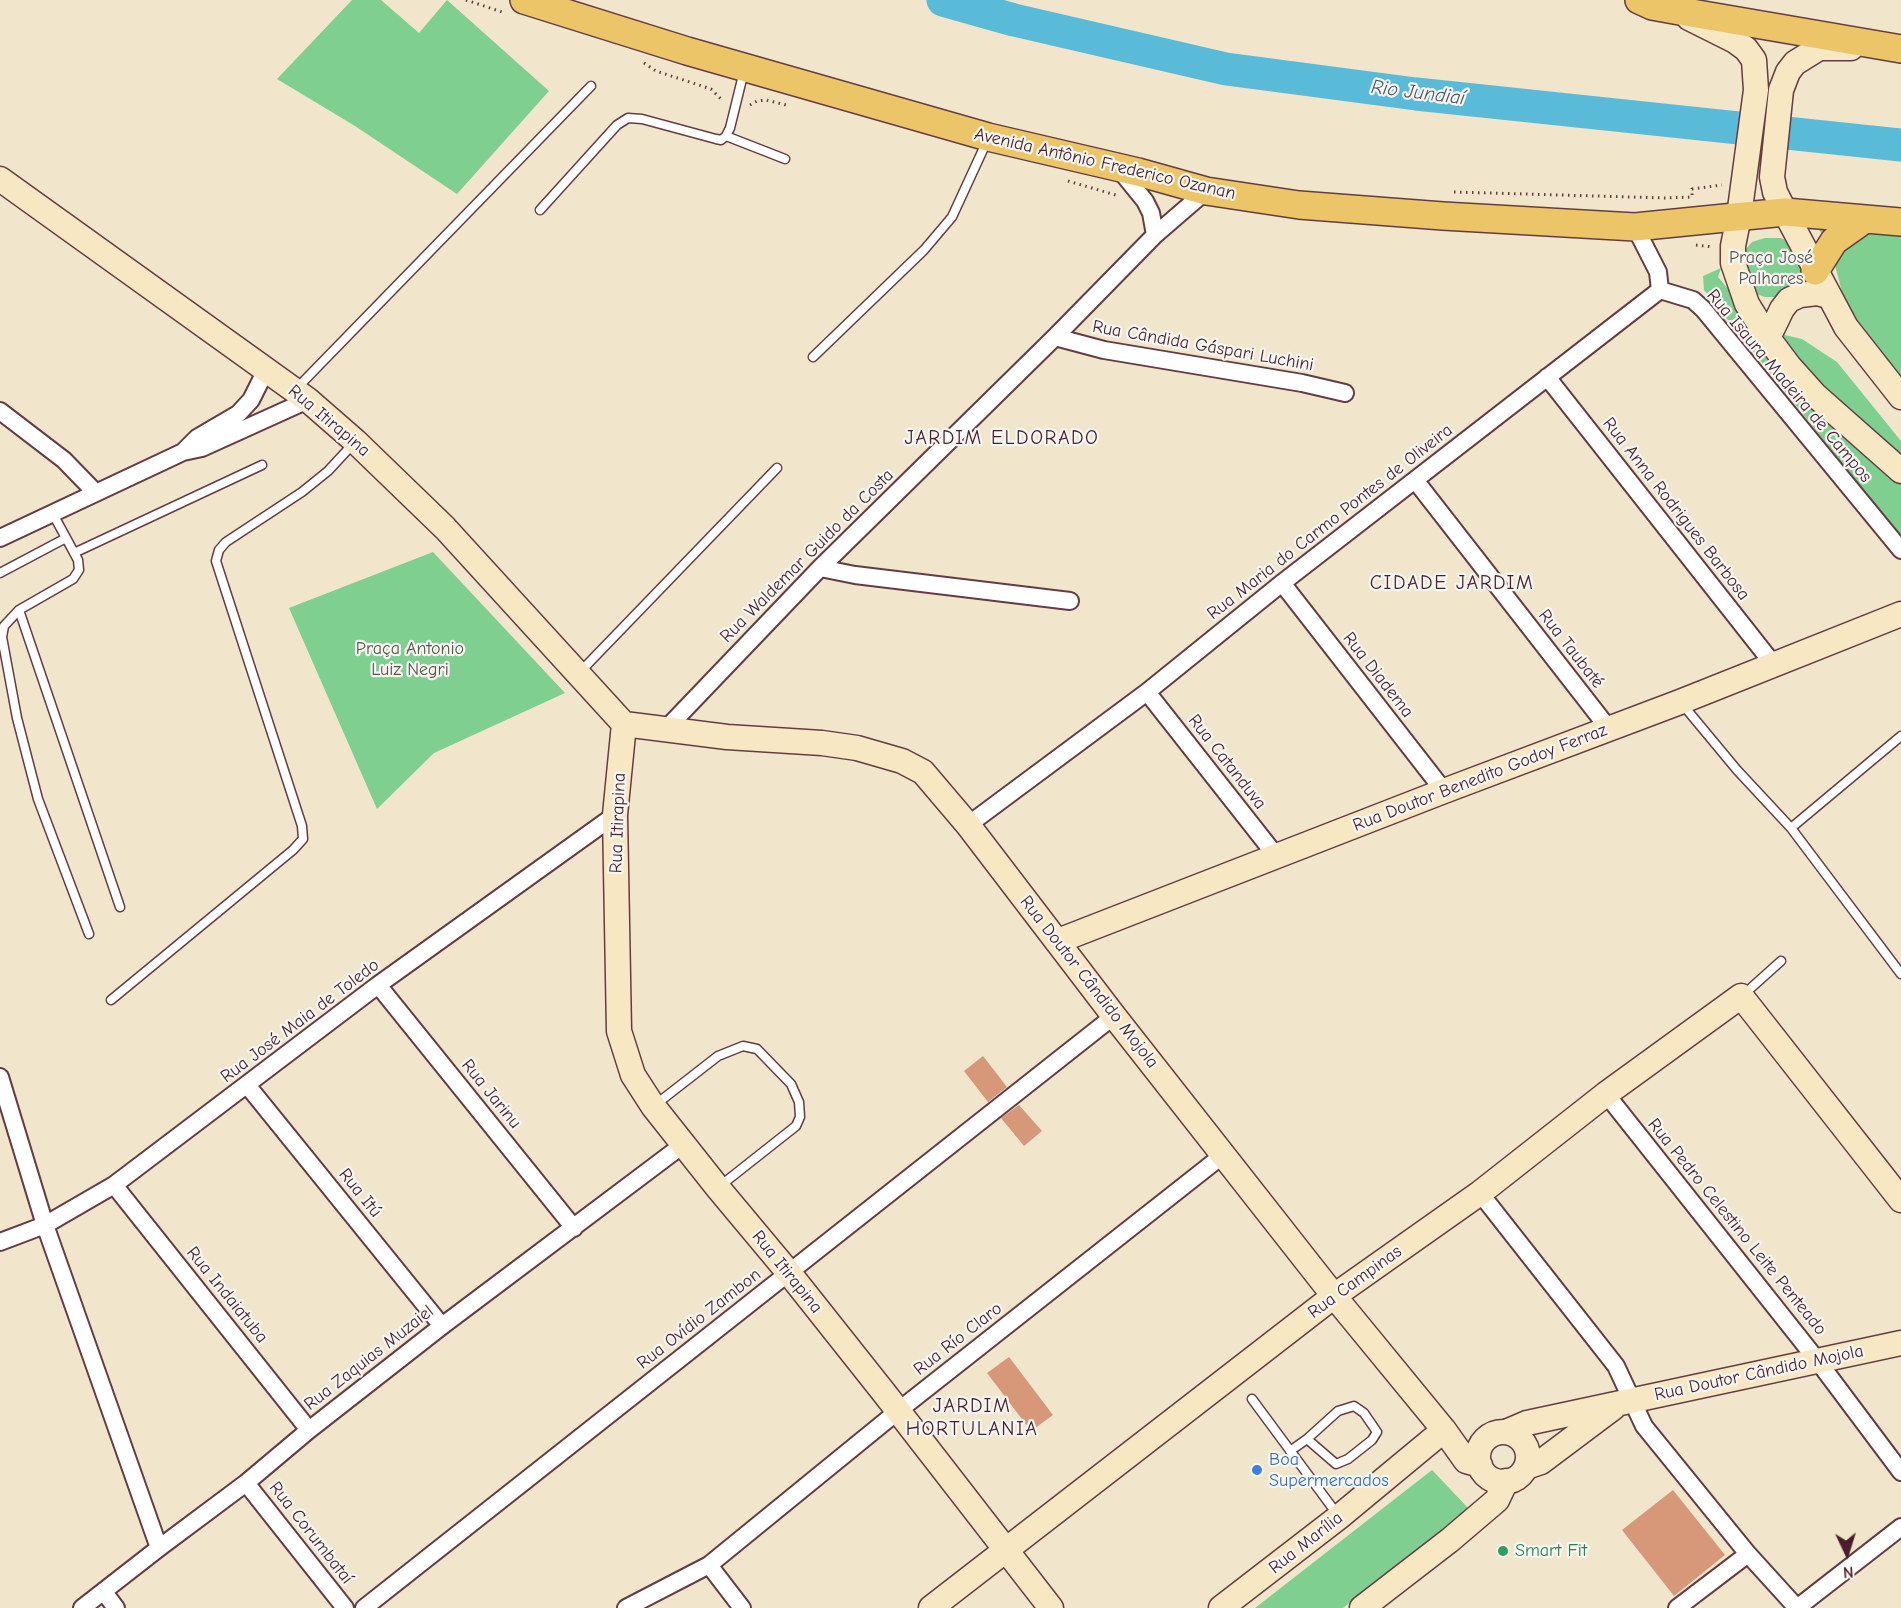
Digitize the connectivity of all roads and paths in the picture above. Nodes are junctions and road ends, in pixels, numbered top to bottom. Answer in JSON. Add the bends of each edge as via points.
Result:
{"nodes":[{"id":1,"x":524,"y":0,"type":"edge"},
{"id":2,"x":1639,"y":0,"type":"edge"},
{"id":3,"x":1674,"y":10,"type":"junction"},
{"id":4,"x":1893,"y":48,"type":"edge"},
{"id":5,"x":745,"y":68,"type":"junction"},
{"id":6,"x":591,"y":86,"type":"dead end"},
{"id":7,"x":726,"y":136,"type":"junction"},
{"id":8,"x":988,"y":137,"type":"junction"},
{"id":9,"x":785,"y":159,"type":"dead end"},
{"id":10,"x":1118,"y":168,"type":"junction"},
{"id":11,"x":0,"y":179,"type":"edge"},
{"id":12,"x":1743,"y":179,"type":"junction"},
{"id":13,"x":1206,"y":191,"type":"junction"},
{"id":14,"x":1454,"y":192,"type":"dead end"},
{"id":15,"x":540,"y":210,"type":"dead end"},
{"id":16,"x":1785,"y":212,"type":"junction"},
{"id":17,"x":1739,"y":216,"type":"junction"},
{"id":18,"x":1865,"y":219,"type":"junction"},
{"id":19,"x":1901,"y":222,"type":"edge"},
{"id":20,"x":1635,"y":226,"type":"junction"},
{"id":21,"x":1155,"y":235,"type":"junction"},
{"id":22,"x":1815,"y":271,"type":"junction"},
{"id":23,"x":1660,"y":290,"type":"junction"},
{"id":24,"x":1828,"y":296,"type":"junction"},
{"id":25,"x":1055,"y":337,"type":"junction"},
{"id":26,"x":1768,"y":338,"type":"junction"},
{"id":27,"x":813,"y":357,"type":"dead end"},
{"id":28,"x":266,"y":370,"type":"junction"},
{"id":29,"x":1547,"y":377,"type":"junction"},
{"id":30,"x":1345,"y":393,"type":"dead end"},
{"id":31,"x":301,"y":395,"type":"junction"},
{"id":32,"x":1901,"y":397,"type":"edge"},
{"id":33,"x":0,"y":411,"type":"edge"},
{"id":34,"x":355,"y":441,"type":"junction"},
{"id":35,"x":183,"y":452,"type":"junction"},
{"id":36,"x":262,"y":465,"type":"dead end"},
{"id":37,"x":777,"y":468,"type":"dead end"},
{"id":38,"x":1901,"y":471,"type":"edge"},
{"id":39,"x":1415,"y":480,"type":"junction"},
{"id":40,"x":96,"y":493,"type":"junction"},
{"id":41,"x":53,"y":514,"type":"junction"},
{"id":42,"x":0,"y":538,"type":"edge"},
{"id":43,"x":66,"y":538,"type":"junction"},
{"id":44,"x":1901,"y":550,"type":"edge"},
{"id":45,"x":74,"y":553,"type":"junction"},
{"id":46,"x":820,"y":568,"type":"junction"},
{"id":47,"x":0,"y":573,"type":"edge"},
{"id":48,"x":1282,"y":583,"type":"junction"},
{"id":49,"x":1070,"y":601,"type":"dead end"},
{"id":50,"x":20,"y":610,"type":"junction"},
{"id":51,"x":1901,"y":614,"type":"edge"},
{"id":52,"x":1774,"y":665,"type":"junction"},
{"id":53,"x":577,"y":675,"type":"junction"},
{"id":54,"x":1147,"y":692,"type":"junction"},
{"id":55,"x":1680,"y":702,"type":"junction"},
{"id":56,"x":624,"y":724,"type":"junction"},
{"id":57,"x":666,"y":729,"type":"junction"},
{"id":58,"x":1608,"y":729,"type":"junction"},
{"id":59,"x":1901,"y":736,"type":"edge"},
{"id":60,"x":1444,"y":792,"type":"junction"},
{"id":61,"x":615,"y":815,"type":"junction"},
{"id":62,"x":968,"y":825,"type":"junction"},
{"id":63,"x":1791,"y":828,"type":"junction"},
{"id":64,"x":1277,"y":857,"type":"junction"},
{"id":65,"x":120,"y":907,"type":"dead end"},
{"id":66,"x":89,"y":933,"type":"dead end"},
{"id":67,"x":1058,"y":941,"type":"junction"},
{"id":68,"x":1781,"y":961,"type":"dead end"},
{"id":69,"x":1901,"y":974,"type":"edge"},
{"id":70,"x":378,"y":986,"type":"junction"},
{"id":71,"x":1741,"y":996,"type":"junction"},
{"id":72,"x":111,"y":1000,"type":"dead end"},
{"id":73,"x":1114,"y":1016,"type":"junction"},
{"id":74,"x":0,"y":1077,"type":"edge"},
{"id":75,"x":247,"y":1086,"type":"junction"},
{"id":76,"x":1606,"y":1094,"type":"junction"},
{"id":77,"x":654,"y":1106,"type":"junction"},
{"id":78,"x":684,"y":1144,"type":"junction"},
{"id":79,"x":1223,"y":1155,"type":"junction"},
{"id":80,"x":114,"y":1185,"type":"junction"},
{"id":81,"x":718,"y":1188,"type":"junction"},
{"id":82,"x":1480,"y":1193,"type":"junction"},
{"id":83,"x":1901,"y":1200,"type":"edge"},
{"id":84,"x":45,"y":1225,"type":"junction"},
{"id":85,"x":574,"y":1228,"type":"junction"},
{"id":86,"x":0,"y":1242,"type":"edge"},
{"id":87,"x":789,"y":1273,"type":"junction"},
{"id":88,"x":1334,"y":1296,"type":"junction"},
{"id":89,"x":442,"y":1326,"type":"junction"},
{"id":90,"x":1901,"y":1343,"type":"edge"},
{"id":91,"x":1817,"y":1360,"type":"junction"},
{"id":92,"x":1252,"y":1399,"type":"dead end"},
{"id":93,"x":1625,"y":1402,"type":"junction"},
{"id":94,"x":898,"y":1411,"type":"junction"},
{"id":95,"x":309,"y":1430,"type":"junction"},
{"id":96,"x":1444,"y":1430,"type":"junction"},
{"id":97,"x":1499,"y":1433,"type":"junction"},
{"id":98,"x":1307,"y":1439,"type":"junction"},
{"id":99,"x":1290,"y":1451,"type":"junction"},
{"id":100,"x":1480,"y":1465,"type":"junction"},
{"id":101,"x":1526,"y":1467,"type":"junction"},
{"id":102,"x":1901,"y":1472,"type":"edge"},
{"id":103,"x":1506,"y":1482,"type":"junction"},
{"id":104,"x":246,"y":1483,"type":"junction"},
{"id":105,"x":1339,"y":1517,"type":"junction"},
{"id":106,"x":1901,"y":1527,"type":"edge"},
{"id":107,"x":159,"y":1548,"type":"junction"},
{"id":108,"x":1006,"y":1549,"type":"junction"},
{"id":109,"x":1748,"y":1554,"type":"junction"},
{"id":110,"x":709,"y":1565,"type":"junction"},
{"id":111,"x":104,"y":1592,"type":"junction"},
{"id":112,"x":82,"y":1608,"type":"edge"},
{"id":113,"x":116,"y":1608,"type":"edge"},
{"id":114,"x":345,"y":1608,"type":"edge"},
{"id":115,"x":364,"y":1608,"type":"edge"},
{"id":116,"x":626,"y":1608,"type":"edge"},
{"id":117,"x":742,"y":1608,"type":"edge"},
{"id":118,"x":931,"y":1608,"type":"edge"},
{"id":119,"x":1051,"y":1608,"type":"edge"},
{"id":120,"x":1221,"y":1608,"type":"edge"},
{"id":121,"x":1362,"y":1608,"type":"edge"},
{"id":122,"x":1677,"y":1608,"type":"edge"},
{"id":123,"x":1797,"y":1608,"type":"edge"}],
"edges":[{"from":1,"to":5,"type":"main road","name":"Avenida Antônio Frederico Ozanan"},
{"from":2,"to":3,"type":"main road"},
{"from":3,"to":4,"type":"main road"},
{"from":3,"to":12,"type":"street","via":[[1724,34],[1746,49],[1754,60],[1756,90]]},
{"from":4,"to":16,"type":"street","via":[[1819,48],[1795,63],[1783,81],[1772,177]]},
{"from":5,"to":7,"type":"lane"},
{"from":5,"to":8,"type":"main road","name":"Avenida Antônio Frederico Ozanan"},
{"from":6,"to":31,"type":"lane"},
{"from":7,"to":9,"type":"lane"},
{"from":7,"to":15,"type":"lane","via":[[721,140],[628,118],[617,125]]},
{"from":8,"to":10,"type":"main road","name":"Avenida Antônio Frederico Ozanan"},
{"from":8,"to":27,"type":"lane","via":[[952,217],[924,250]]},
{"from":10,"to":13,"type":"main road","name":"Avenida Antônio Frederico Ozanan"},
{"from":10,"to":21,"type":"street","via":[[1145,201]]},
{"from":11,"to":28,"type":"street","name":"Rua Itirapina"},
{"from":12,"to":14,"type":"path","via":[[1692,189],[1692,197]]},
{"from":12,"to":17,"type":"street"},
{"from":13,"to":20,"type":"main road","name":"Avenida Antônio Frederico Ozanan","via":[[1299,205]]},
{"from":13,"to":21,"type":"street","name":"Rua Waldemar Guido da Costa"},
{"from":16,"to":17,"type":"main road","name":"Avenida Antônio Frederico Ozanan"},
{"from":16,"to":18,"type":"main road"},
{"from":16,"to":22,"type":"street"},
{"from":17,"to":20,"type":"main road","name":"Avenida Antônio Frederico Ozanan"},
{"from":17,"to":26,"type":"street","via":[[1733,263],[1747,304]]},
{"from":18,"to":19,"type":"main road"},
{"from":18,"to":22,"type":"main road","via":[[1834,241]]},
{"from":20,"to":23,"type":"street","via":[[1658,272]]},
{"from":21,"to":25,"type":"street","name":"Rua Waldemar Guido da Costa"},
{"from":22,"to":24,"type":"street"},
{"from":23,"to":29,"type":"street","name":"Rua Maria do Carmo Pontes de Oliveira"},
{"from":23,"to":44,"type":"street","name":"Rua Isaura Madeira de Campos","via":[[1693,300],[1702,309]]},
{"from":24,"to":26,"type":"street","via":[[1800,295],[1789,300]]},
{"from":24,"to":32,"type":"street","via":[[1846,327]]},
{"from":25,"to":30,"type":"street","name":"Rua Cândida Gáspari Luchini","via":[[1104,351]]},
{"from":25,"to":46,"type":"street","name":"Rua Waldemar Guido da Costa"},
{"from":26,"to":38,"type":"street","via":[[1815,395]]},
{"from":28,"to":31,"type":"street","name":"Rua Itirapina"},
{"from":28,"to":35,"type":"street","via":[[252,399],[238,414],[197,438]]},
{"from":29,"to":39,"type":"street","name":"Rua Maria do Carmo Pontes de Oliveira"},
{"from":29,"to":52,"type":"street","name":"Rua Anna Rodrigues Barbosa"},
{"from":31,"to":34,"type":"street","name":"Rua Itirapina"},
{"from":31,"to":35,"type":"street","via":[[202,448]]},
{"from":33,"to":40,"type":"street","via":[[64,460]]},
{"from":34,"to":53,"type":"street","name":"Rua Itirapina","via":[[445,528]]},
{"from":34,"to":72,"type":"lane","via":[[302,492],[226,542],[216,561],[299,815],[303,839]]},
{"from":35,"to":40,"type":"street"},
{"from":36,"to":45,"type":"lane"},
{"from":37,"to":53,"type":"lane"},
{"from":39,"to":48,"type":"street","name":"Rua Maria do Carmo Pontes de Oliveira"},
{"from":39,"to":58,"type":"street","name":"Rua Taubaté"},
{"from":40,"to":41,"type":"street"},
{"from":41,"to":42,"type":"street"},
{"from":41,"to":43,"type":"lane"},
{"from":43,"to":45,"type":"lane"},
{"from":43,"to":47,"type":"lane"},
{"from":45,"to":50,"type":"lane","via":[[79,570],[73,579]]},
{"from":46,"to":49,"type":"street"},
{"from":46,"to":57,"type":"street","name":"Rua Waldemar Guido da Costa"},
{"from":48,"to":54,"type":"street","name":"Rua Maria do Carmo Pontes de Oliveira"},
{"from":48,"to":60,"type":"street","name":"Rua Diadema"},
{"from":50,"to":65,"type":"lane"},
{"from":50,"to":66,"type":"lane","via":[[4,626],[2,637],[17,718],[38,799]]},
{"from":51,"to":52,"type":"street","name":"Rua Doutor Benedito Godoy Ferraz"},
{"from":52,"to":55,"type":"street","name":"Rua Doutor Benedito Godoy Ferraz"},
{"from":53,"to":56,"type":"street","name":"Rua Itirapina"},
{"from":54,"to":62,"type":"street","name":"Rua Maria do Carmo Pontes de Oliveira"},
{"from":54,"to":64,"type":"street","name":"Rua Catanduva"},
{"from":55,"to":58,"type":"street","name":"Rua Doutor Benedito Godoy Ferraz"},
{"from":55,"to":63,"type":"lane"},
{"from":56,"to":57,"type":"street","name":"Rua Doutor Cândido Mojola"},
{"from":56,"to":61,"type":"street","name":"Rua Itirapina"},
{"from":57,"to":62,"type":"street","name":"Rua Doutor Cândido Mojola","via":[[822,743],[877,753],[923,772]]},
{"from":58,"to":60,"type":"street","name":"Rua Doutor Benedito Godoy Ferraz"},
{"from":59,"to":63,"type":"lane"},
{"from":60,"to":64,"type":"street","name":"Rua Doutor Benedito Godoy Ferraz"},
{"from":61,"to":70,"type":"street","name":"Rua José Maia de Toledo"},
{"from":61,"to":77,"type":"street","name":"Rua Itirapina","via":[[620,1030],[633,1075]]},
{"from":62,"to":67,"type":"street","name":"Rua Doutor Cândido Mojola"},
{"from":63,"to":69,"type":"lane"},
{"from":64,"to":67,"type":"street","name":"Rua Doutor Benedito Godoy Ferraz"},
{"from":67,"to":73,"type":"street","name":"Rua Doutor Cândido Mojola"},
{"from":68,"to":71,"type":"lane","name":"Rua Campinas"},
{"from":70,"to":75,"type":"street","name":"Rua José Maia de Toledo"},
{"from":70,"to":85,"type":"street","name":"Rua Jarinu"},
{"from":71,"to":76,"type":"street","name":"Rua Campinas"},
{"from":71,"to":83,"type":"street"},
{"from":73,"to":79,"type":"street","name":"Rua Doutor Cândido Mojola"},
{"from":73,"to":87,"type":"street","name":"Rua Ovídio Zambon"},
{"from":74,"to":84,"type":"street"},
{"from":75,"to":80,"type":"street","name":"Rua José Maia de Toledo"},
{"from":75,"to":89,"type":"street","name":"Rua Itú"},
{"from":76,"to":82,"type":"street","name":"Rua Campinas"},
{"from":76,"to":91,"type":"street","name":"Rua Pedro Celestino Leite Penteado"},
{"from":77,"to":78,"type":"street","name":"Rua Itirapina"},
{"from":77,"to":81,"type":"lane","via":[[718,1056],[743,1046],[757,1049],[791,1084],[799,1102],[796,1125]]},
{"from":78,"to":81,"type":"street","name":"Rua Itirapina"},
{"from":78,"to":85,"type":"street","name":"Rua Zaquias Muzaiel"},
{"from":79,"to":88,"type":"street","name":"Rua Doutor Cândido Mojola"},
{"from":79,"to":94,"type":"street","name":"Rua Río Claro"},
{"from":80,"to":84,"type":"street","name":"Rua José Maia de Toledo"},
{"from":80,"to":95,"type":"street","name":"Rua Indaiatuba"},
{"from":81,"to":87,"type":"street","name":"Rua Itirapina"},
{"from":82,"to":88,"type":"street","name":"Rua Campinas"},
{"from":82,"to":93,"type":"street","via":[[1616,1366]]},
{"from":84,"to":86,"type":"street","name":"Rua José Maia de Toledo"},
{"from":84,"to":107,"type":"street"},
{"from":85,"to":89,"type":"street","name":"Rua Zaquias Muzaiel"},
{"from":87,"to":94,"type":"street","name":"Rua Itirapina"},
{"from":87,"to":115,"type":"street","name":"Rua Ovídio Zambon"},
{"from":88,"to":96,"type":"street","name":"Rua Doutor Cândido Mojola"},
{"from":88,"to":108,"type":"street","name":"Rua Campinas"},
{"from":89,"to":95,"type":"street","name":"Rua Zaquias Muzaiel"},
{"from":90,"to":91,"type":"street","name":"Rua Doutor Cândido Mojola"},
{"from":91,"to":93,"type":"street","name":"Rua Doutor Cândido Mojola"},
{"from":91,"to":102,"type":"street","name":"Rua Pedro Celestino Leite Penteado"},
{"from":92,"to":99,"type":"lane"},
{"from":93,"to":97,"type":"street","name":"Rua Doutor Cândido Mojola","via":[[1527,1423]]},
{"from":93,"to":101,"type":"street","name":"Rua Doutor Cândido Mojola","via":[[1541,1462]]},
{"from":93,"to":109,"type":"street"},
{"from":94,"to":108,"type":"street","name":"Rua Itirapina"},
{"from":94,"to":110,"type":"street","name":"Rua Río Claro"},
{"from":95,"to":104,"type":"street","name":"Rua Zaquias Muzaiel"},
{"from":96,"to":97,"type":"street","name":"Rua Doutor Cândido Mojola"},
{"from":96,"to":100,"type":"street","name":"Rua Doutor Cândido Mojola","via":[[1466,1461]]},
{"from":96,"to":105,"type":"street","name":"Rua Marília"},
{"from":97,"to":100,"type":"street","via":[[1486,1439],[1479,1451]]},
{"from":97,"to":101,"type":"street","via":[[1514,1434],[1525,1444]]},
{"from":98,"to":98,"type":"lane","via":[[1338,1411],[1354,1406],[1377,1432],[1348,1459],[1336,1464]]},
{"from":98,"to":99,"type":"lane"},
{"from":99,"to":105,"type":"lane"},
{"from":100,"to":103,"type":"street","name":"Rua Doutor Cândido Mojola","via":[[1485,1474]]},
{"from":101,"to":103,"type":"street","name":"Rua Doutor Cândido Mojola","via":[[1518,1477]]},
{"from":103,"to":121,"type":"street","via":[[1497,1500]]},
{"from":104,"to":107,"type":"street","name":"Rua Zaquias Muzaiel"},
{"from":104,"to":114,"type":"street","name":"Rua Corumbataí"},
{"from":105,"to":120,"type":"street","name":"Rua Marília"},
{"from":106,"to":123,"type":"street"},
{"from":107,"to":111,"type":"street","name":"Rua Zaquias Muzaiel"},
{"from":108,"to":118,"type":"street","name":"Rua Campinas"},
{"from":108,"to":119,"type":"street","name":"Rua Itirapina"},
{"from":109,"to":122,"type":"street"},
{"from":109,"to":123,"type":"street"},
{"from":110,"to":116,"type":"street","name":"Rua Río Claro"},
{"from":110,"to":117,"type":"street"},
{"from":111,"to":112,"type":"street","name":"Rua Zaquias Muzaiel"},
{"from":111,"to":113,"type":"street"}]}
